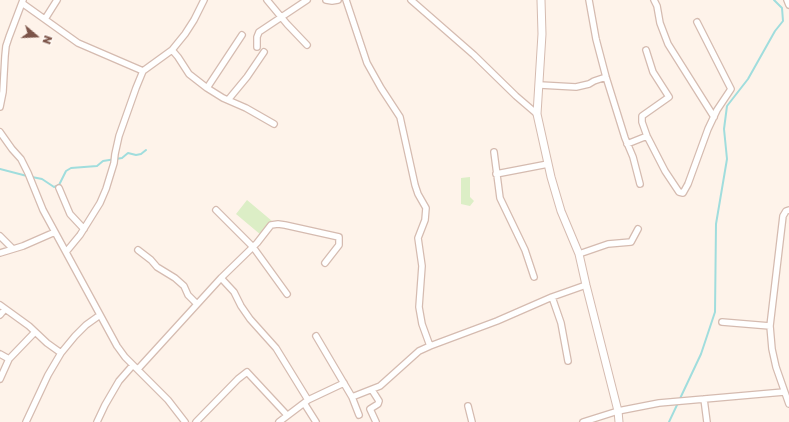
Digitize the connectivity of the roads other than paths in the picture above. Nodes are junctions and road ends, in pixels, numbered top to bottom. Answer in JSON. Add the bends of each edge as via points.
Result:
{"nodes":[{"id":1,"x":57,"y":0,"type":"edge"},
{"id":2,"x":204,"y":0,"type":"edge"},
{"id":3,"x":267,"y":0,"type":"edge"},
{"id":4,"x":304,"y":0,"type":"edge"},
{"id":5,"x":326,"y":0,"type":"edge"},
{"id":6,"x":338,"y":0,"type":"edge"},
{"id":7,"x":346,"y":0,"type":"edge"},
{"id":8,"x":411,"y":0,"type":"edge"},
{"id":9,"x":541,"y":0,"type":"edge"},
{"id":10,"x":589,"y":0,"type":"edge"},
{"id":11,"x":654,"y":0,"type":"edge"},
{"id":12,"x":787,"y":0,"type":"edge"},
{"id":13,"x":22,"y":2,"type":"edge"},
{"id":14,"x":789,"y":5,"type":"edge"},
{"id":15,"x":281,"y":17,"type":"junction"},
{"id":16,"x":45,"y":19,"type":"junction"},
{"id":17,"x":697,"y":22,"type":"dead end"},
{"id":18,"x":242,"y":35,"type":"dead end"},
{"id":19,"x":307,"y":44,"type":"dead end"},
{"id":20,"x":258,"y":47,"type":"dead end"},
{"id":21,"x":172,"y":50,"type":"junction"},
{"id":22,"x":646,"y":50,"type":"dead end"},
{"id":23,"x":264,"y":52,"type":"dead end"},
{"id":24,"x":2,"y":55,"type":"edge"},
{"id":25,"x":143,"y":71,"type":"junction"},
{"id":26,"x":606,"y":77,"type":"junction"},
{"id":27,"x":540,"y":85,"type":"junction"},
{"id":28,"x":207,"y":88,"type":"junction"},
{"id":29,"x":228,"y":100,"type":"junction"},
{"id":30,"x":0,"y":107,"type":"edge"},
{"id":31,"x":537,"y":114,"type":"junction"},
{"id":32,"x":714,"y":117,"type":"junction"},
{"id":33,"x":274,"y":124,"type":"dead end"},
{"id":34,"x":0,"y":132,"type":"edge"},
{"id":35,"x":647,"y":136,"type":"junction"},
{"id":36,"x":627,"y":144,"type":"junction"},
{"id":37,"x":494,"y":152,"type":"dead end"},
{"id":38,"x":548,"y":164,"type":"junction"},
{"id":39,"x":496,"y":174,"type":"junction"},
{"id":40,"x":640,"y":184,"type":"dead end"},
{"id":41,"x":59,"y":188,"type":"dead end"},
{"id":42,"x":216,"y":210,"type":"dead end"},
{"id":43,"x":789,"y":210,"type":"edge"},
{"id":44,"x":84,"y":229,"type":"junction"},
{"id":45,"x":638,"y":230,"type":"dead end"},
{"id":46,"x":55,"y":232,"type":"junction"},
{"id":47,"x":0,"y":236,"type":"edge"},
{"id":48,"x":253,"y":247,"type":"junction"},
{"id":49,"x":12,"y":248,"type":"junction"},
{"id":50,"x":138,"y":250,"type":"dead end"},
{"id":51,"x":66,"y":252,"type":"junction"},
{"id":52,"x":0,"y":253,"type":"edge"},
{"id":53,"x":580,"y":254,"type":"junction"},
{"id":54,"x":326,"y":263,"type":"dead end"},
{"id":55,"x":534,"y":277,"type":"dead end"},
{"id":56,"x":221,"y":278,"type":"junction"},
{"id":57,"x":586,"y":285,"type":"junction"},
{"id":58,"x":287,"y":294,"type":"dead end"},
{"id":59,"x":552,"y":297,"type":"junction"},
{"id":60,"x":196,"y":304,"type":"junction"},
{"id":61,"x":0,"y":305,"type":"edge"},
{"id":62,"x":5,"y":309,"type":"junction"},
{"id":63,"x":0,"y":315,"type":"edge"},
{"id":64,"x":100,"y":315,"type":"junction"},
{"id":65,"x":722,"y":322,"type":"dead end"},
{"id":66,"x":770,"y":326,"type":"junction"},
{"id":67,"x":35,"y":332,"type":"junction"},
{"id":68,"x":316,"y":336,"type":"dead end"},
{"id":69,"x":430,"y":346,"type":"junction"},
{"id":70,"x":61,"y":353,"type":"junction"},
{"id":71,"x":0,"y":354,"type":"edge"},
{"id":72,"x":9,"y":359,"type":"junction"},
{"id":73,"x":568,"y":361,"type":"dead end"},
{"id":74,"x":133,"y":365,"type":"junction"},
{"id":75,"x":138,"y":369,"type":"junction"},
{"id":76,"x":0,"y":379,"type":"edge"},
{"id":77,"x":344,"y":383,"type":"junction"},
{"id":78,"x":372,"y":390,"type":"junction"},
{"id":79,"x":784,"y":392,"type":"junction"},
{"id":80,"x":352,"y":397,"type":"junction"},
{"id":81,"x":704,"y":399,"type":"junction"},
{"id":82,"x":306,"y":401,"type":"junction"},
{"id":83,"x":789,"y":404,"type":"edge"},
{"id":84,"x":468,"y":406,"type":"dead end"},
{"id":85,"x":618,"y":411,"type":"junction"},
{"id":86,"x":287,"y":415,"type":"junction"},
{"id":87,"x":359,"y":415,"type":"dead end"},
{"id":88,"x":26,"y":422,"type":"edge"},
{"id":89,"x":97,"y":422,"type":"edge"},
{"id":90,"x":185,"y":422,"type":"edge"},
{"id":91,"x":196,"y":422,"type":"edge"},
{"id":92,"x":279,"y":422,"type":"edge"},
{"id":93,"x":316,"y":422,"type":"edge"},
{"id":94,"x":376,"y":422,"type":"edge"},
{"id":95,"x":472,"y":422,"type":"edge"},
{"id":96,"x":583,"y":422,"type":"edge"},
{"id":97,"x":619,"y":422,"type":"edge"},
{"id":98,"x":707,"y":422,"type":"edge"}],
"edges":[{"from":1,"to":16,"type":"street"},
{"from":2,"to":21,"type":"street","via":[[194,20]]},
{"from":3,"to":15,"type":"street"},
{"from":4,"to":15,"type":"street"},
{"from":5,"to":6,"type":"street"},
{"from":7,"to":69,"type":"street","via":[[367,62],[400,117],[416,189],[426,208],[425,220],[418,238],[422,266],[419,301],[421,319]]},
{"from":8,"to":31,"type":"street"},
{"from":9,"to":27,"type":"street"},
{"from":10,"to":26,"type":"street"},
{"from":11,"to":32,"type":"street","via":[[668,44]]},
{"from":12,"to":14,"type":"street"},
{"from":13,"to":16,"type":"street"},
{"from":13,"to":24,"type":"street"},
{"from":15,"to":19,"type":"street"},
{"from":15,"to":20,"type":"street","via":[[259,32]]},
{"from":16,"to":25,"type":"street","via":[[78,43]]},
{"from":17,"to":32,"type":"street","via":[[731,89]]},
{"from":18,"to":28,"type":"street"},
{"from":21,"to":25,"type":"street"},
{"from":21,"to":28,"type":"street","via":[[189,74]]},
{"from":22,"to":35,"type":"street","via":[[653,72],[669,97],[642,116]]},
{"from":23,"to":29,"type":"street"},
{"from":24,"to":30,"type":"street","via":[[4,77]]},
{"from":25,"to":44,"type":"street","via":[[119,136],[114,163],[100,203]]},
{"from":26,"to":27,"type":"street","via":[[576,87]]},
{"from":26,"to":36,"type":"street"},
{"from":27,"to":31,"type":"street"},
{"from":28,"to":29,"type":"street"},
{"from":29,"to":33,"type":"street"},
{"from":31,"to":38,"type":"street"},
{"from":32,"to":35,"type":"street","via":[[683,193],[679,192],[669,177]]},
{"from":34,"to":46,"type":"street","via":[[18,155]]},
{"from":35,"to":36,"type":"street"},
{"from":36,"to":40,"type":"street"},
{"from":37,"to":39,"type":"street"},
{"from":38,"to":39,"type":"street"},
{"from":38,"to":53,"type":"street","via":[[561,212]]},
{"from":39,"to":55,"type":"street","via":[[502,202],[525,250]]},
{"from":41,"to":44,"type":"street","via":[[70,214]]},
{"from":42,"to":48,"type":"street"},
{"from":43,"to":66,"type":"street","via":[[783,216]]},
{"from":44,"to":51,"type":"street"},
{"from":45,"to":53,"type":"street","via":[[630,242],[608,244]]},
{"from":46,"to":49,"type":"street"},
{"from":46,"to":51,"type":"street"},
{"from":47,"to":49,"type":"street"},
{"from":48,"to":54,"type":"street","via":[[271,226],[278,224],[338,236],[339,245]]},
{"from":48,"to":56,"type":"street"},
{"from":48,"to":58,"type":"street"},
{"from":49,"to":52,"type":"street"},
{"from":50,"to":60,"type":"street","via":[[157,268],[184,286]]},
{"from":51,"to":64,"type":"street"},
{"from":53,"to":57,"type":"street"},
{"from":56,"to":60,"type":"street"},
{"from":56,"to":82,"type":"street","via":[[234,292],[250,319],[276,348]]},
{"from":57,"to":59,"type":"street"},
{"from":57,"to":85,"type":"street"},
{"from":59,"to":69,"type":"street"},
{"from":59,"to":73,"type":"street","via":[[561,323]]},
{"from":60,"to":75,"type":"street"},
{"from":61,"to":62,"type":"street"},
{"from":62,"to":63,"type":"street"},
{"from":62,"to":67,"type":"street"},
{"from":64,"to":70,"type":"street","via":[[86,325]]},
{"from":64,"to":74,"type":"street","via":[[117,346]]},
{"from":65,"to":66,"type":"street"},
{"from":66,"to":79,"type":"street","via":[[772,349]]},
{"from":67,"to":70,"type":"street"},
{"from":67,"to":72,"type":"street"},
{"from":68,"to":77,"type":"street"},
{"from":69,"to":78,"type":"street","via":[[419,351],[386,382]]},
{"from":70,"to":88,"type":"street"},
{"from":71,"to":72,"type":"street"},
{"from":72,"to":76,"type":"street"},
{"from":74,"to":75,"type":"street"},
{"from":74,"to":89,"type":"street","via":[[119,381]]},
{"from":75,"to":90,"type":"street"},
{"from":77,"to":80,"type":"street"},
{"from":77,"to":82,"type":"street"},
{"from":78,"to":80,"type":"street"},
{"from":78,"to":94,"type":"street","via":[[379,402],[370,409]]},
{"from":79,"to":81,"type":"street"},
{"from":79,"to":83,"type":"street"},
{"from":80,"to":87,"type":"street"},
{"from":81,"to":85,"type":"street","via":[[659,403]]},
{"from":81,"to":98,"type":"street"},
{"from":82,"to":86,"type":"street"},
{"from":82,"to":93,"type":"street"},
{"from":84,"to":95,"type":"street"},
{"from":85,"to":96,"type":"street"},
{"from":85,"to":97,"type":"street"},
{"from":86,"to":91,"type":"street","via":[[247,372]]},
{"from":86,"to":92,"type":"street"}]}
